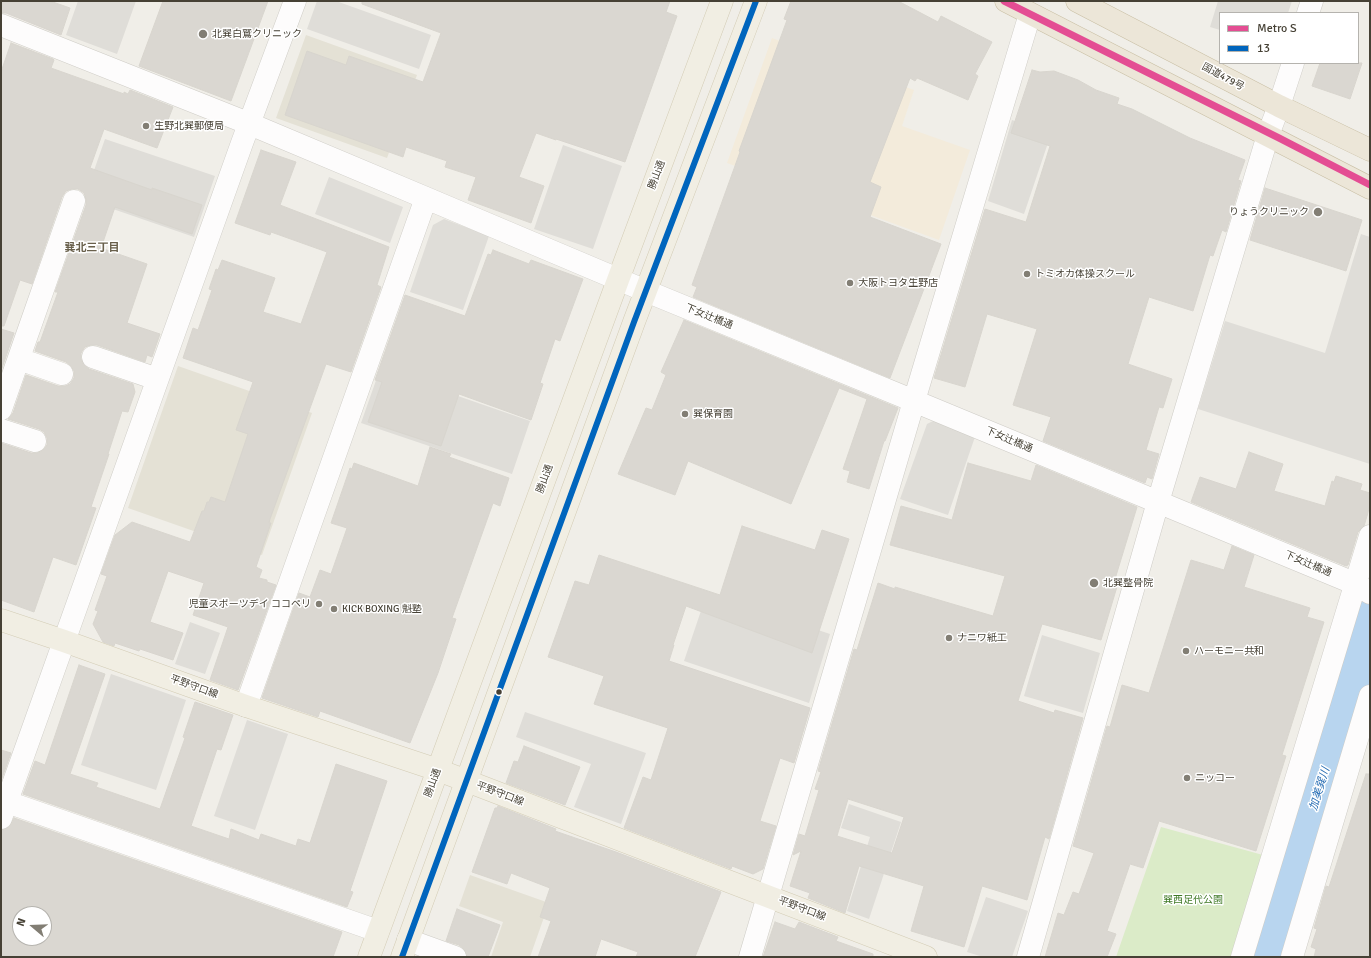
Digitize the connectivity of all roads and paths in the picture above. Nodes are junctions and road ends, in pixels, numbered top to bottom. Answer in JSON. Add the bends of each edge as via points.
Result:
{"nodes":[{"id":1,"x":295,"y":1,"type":"edge"},
{"id":2,"x":722,"y":1,"type":"edge"},
{"id":3,"x":756,"y":1,"type":"edge"},
{"id":4,"x":1006,"y":1,"type":"edge"},
{"id":5,"x":1077,"y":1,"type":"edge"},
{"id":6,"x":1312,"y":1,"type":"edge"},
{"id":7,"x":1308,"y":12,"type":"edge"},
{"id":8,"x":1030,"y":14,"type":"junction"},
{"id":9,"x":1,"y":25,"type":"edge"},
{"id":10,"x":1292,"y":64,"type":"edge"},
{"id":11,"x":1279,"y":106,"type":"junction"},
{"id":12,"x":250,"y":124,"type":"junction"},
{"id":13,"x":1268,"y":135,"type":"junction"},
{"id":14,"x":1370,"y":150,"type":"edge"},
{"id":15,"x":1370,"y":188,"type":"edge"},
{"id":16,"x":426,"y":198,"type":"junction"},
{"id":17,"x":74,"y":201,"type":"dead end"},
{"id":18,"x":618,"y":280,"type":"junction"},
{"id":19,"x":646,"y":291,"type":"junction"},
{"id":20,"x":93,"y":357,"type":"dead end"},
{"id":21,"x":19,"y":359,"type":"junction"},
{"id":22,"x":62,"y":374,"type":"dead end"},
{"id":23,"x":157,"y":379,"type":"junction"},
{"id":24,"x":914,"y":401,"type":"junction"},
{"id":25,"x":1,"y":409,"type":"edge"},
{"id":26,"x":1,"y":430,"type":"edge"},
{"id":27,"x":35,"y":441,"type":"dead end"},
{"id":28,"x":1158,"y":502,"type":"junction"},
{"id":29,"x":1370,"y":536,"type":"edge"},
{"id":30,"x":1363,"y":589,"type":"edge"},
{"id":31,"x":1,"y":620,"type":"edge"},
{"id":32,"x":64,"y":641,"type":"junction"},
{"id":33,"x":1370,"y":696,"type":"edge"},
{"id":34,"x":246,"y":706,"type":"junction"},
{"id":35,"x":438,"y":770,"type":"junction"},
{"id":36,"x":467,"y":782,"type":"junction"},
{"id":37,"x":4,"y":810,"type":"edge"},
{"id":38,"x":768,"y":896,"type":"junction"},
{"id":39,"x":378,"y":931,"type":"junction"},
{"id":40,"x":405,"y":949,"type":"edge"},
{"id":41,"x":369,"y":957,"type":"edge"},
{"id":42,"x":455,"y":957,"type":"edge"},
{"id":43,"x":750,"y":957,"type":"edge"},
{"id":44,"x":926,"y":957,"type":"edge"},
{"id":45,"x":1028,"y":957,"type":"edge"},
{"id":46,"x":1242,"y":957,"type":"edge"},
{"id":47,"x":1292,"y":957,"type":"edge"}],
"edges":[{"from":1,"to":12,"type":"street"},
{"from":2,"to":18,"type":"main road","name":"勝山通"},
{"from":3,"to":19,"type":"main road"},
{"from":4,"to":8,"type":"highway"},
{"from":5,"to":11,"type":"highway","name":"国道479号"},
{"from":6,"to":7,"type":"street"},
{"from":8,"to":13,"type":"highway"},
{"from":8,"to":24,"type":"street"},
{"from":9,"to":12,"type":"street","name":"下女辻橋通"},
{"from":10,"to":11,"type":"street"},
{"from":11,"to":13,"type":"street"},
{"from":11,"to":14,"type":"highway","name":"国道479号"},
{"from":12,"to":16,"type":"street","name":"下女辻橋通"},
{"from":12,"to":23,"type":"street"},
{"from":13,"to":15,"type":"highway"},
{"from":13,"to":28,"type":"street"},
{"from":16,"to":18,"type":"street","name":"下女辻橋通"},
{"from":16,"to":34,"type":"street"},
{"from":17,"to":21,"type":"street"},
{"from":18,"to":19,"type":"street","name":"下女辻橋通"},
{"from":18,"to":35,"type":"main road","name":"勝山通"},
{"from":19,"to":24,"type":"street","name":"下女辻橋通"},
{"from":19,"to":36,"type":"main road"},
{"from":20,"to":23,"type":"street"},
{"from":21,"to":22,"type":"street"},
{"from":21,"to":25,"type":"street"},
{"from":23,"to":32,"type":"street"},
{"from":24,"to":28,"type":"street","name":"下女辻橋通"},
{"from":24,"to":38,"type":"street"},
{"from":26,"to":27,"type":"street"},
{"from":28,"to":30,"type":"street","name":"下女辻橋通"},
{"from":28,"to":45,"type":"street"},
{"from":29,"to":30,"type":"street"},
{"from":30,"to":46,"type":"street"},
{"from":31,"to":32,"type":"main road","name":"平野守口線"},
{"from":32,"to":34,"type":"main road","name":"平野守口線"},
{"from":32,"to":37,"type":"street"},
{"from":33,"to":47,"type":"street"},
{"from":34,"to":35,"type":"main road","name":"平野守口線"},
{"from":35,"to":36,"type":"main road","name":"平野守口線"},
{"from":35,"to":39,"type":"main road","name":"勝山通"},
{"from":36,"to":38,"type":"main road","name":"平野守口線"},
{"from":36,"to":40,"type":"main road"},
{"from":37,"to":39,"type":"street"},
{"from":38,"to":43,"type":"street"},
{"from":38,"to":44,"type":"main road","name":"平野守口線"},
{"from":39,"to":41,"type":"main road","name":"勝山通"},
{"from":40,"to":42,"type":"street"}]}
